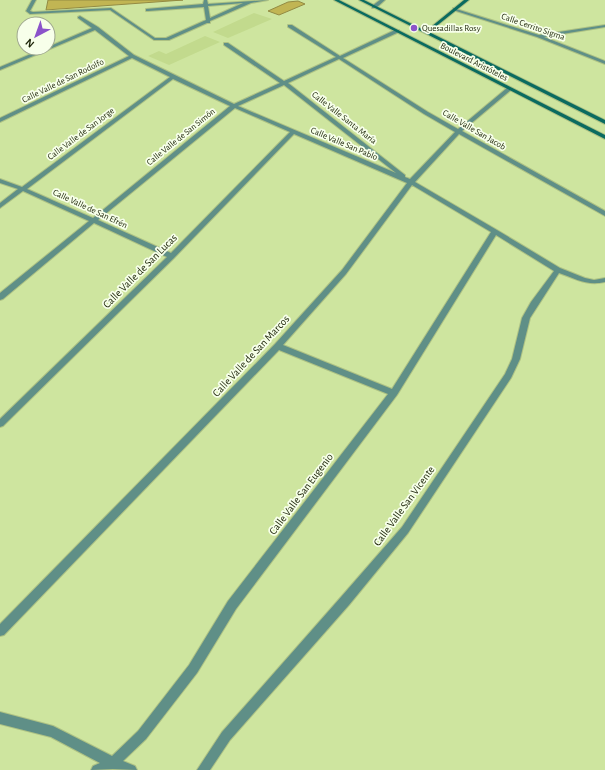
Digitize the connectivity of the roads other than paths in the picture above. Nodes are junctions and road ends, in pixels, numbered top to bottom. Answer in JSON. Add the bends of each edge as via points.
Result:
{"nodes":[{"id":1,"x":34,"y":0,"type":"edge"},
{"id":2,"x":266,"y":0,"type":"edge"},
{"id":3,"x":336,"y":0,"type":"edge"},
{"id":4,"x":361,"y":0,"type":"edge"},
{"id":5,"x":383,"y":0,"type":"edge"},
{"id":6,"x":467,"y":0,"type":"edge"},
{"id":7,"x":206,"y":2,"type":"edge"},
{"id":8,"x":250,"y":2,"type":"junction"},
{"id":9,"x":374,"y":7,"type":"junction"},
{"id":10,"x":455,"y":9,"type":"junction"},
{"id":11,"x":148,"y":10,"type":"dead end"},
{"id":12,"x":80,"y":17,"type":"dead end"},
{"id":13,"x":208,"y":22,"type":"junction"},
{"id":14,"x":290,"y":26,"type":"dead end"},
{"id":15,"x":605,"y":26,"type":"edge"},
{"id":16,"x":96,"y":28,"type":"junction"},
{"id":17,"x":397,"y":31,"type":"junction"},
{"id":18,"x":426,"y":33,"type":"junction"},
{"id":19,"x":539,"y":36,"type":"junction"},
{"id":20,"x":226,"y":44,"type":"dead end"},
{"id":21,"x":132,"y":56,"type":"junction"},
{"id":22,"x":338,"y":57,"type":"junction"},
{"id":23,"x":605,"y":63,"type":"edge"},
{"id":24,"x":0,"y":69,"type":"edge"},
{"id":25,"x":173,"y":77,"type":"junction"},
{"id":26,"x":524,"y":82,"type":"junction"},
{"id":27,"x":284,"y":83,"type":"junction"},
{"id":28,"x":509,"y":89,"type":"junction"},
{"id":29,"x":234,"y":106,"type":"junction"},
{"id":30,"x":0,"y":120,"type":"edge"},
{"id":31,"x":605,"y":122,"type":"edge"},
{"id":32,"x":293,"y":132,"type":"junction"},
{"id":33,"x":458,"y":132,"type":"junction"},
{"id":34,"x":605,"y":137,"type":"edge"},
{"id":35,"x":0,"y":181,"type":"edge"},
{"id":36,"x":411,"y":182,"type":"junction"},
{"id":37,"x":23,"y":189,"type":"junction"},
{"id":38,"x":0,"y":206,"type":"edge"},
{"id":39,"x":605,"y":214,"type":"edge"},
{"id":40,"x":92,"y":221,"type":"junction"},
{"id":41,"x":495,"y":231,"type":"junction"},
{"id":42,"x":172,"y":256,"type":"junction"},
{"id":43,"x":558,"y":270,"type":"junction"},
{"id":44,"x":604,"y":281,"type":"edge"},
{"id":45,"x":0,"y":297,"type":"edge"},
{"id":46,"x":278,"y":346,"type":"junction"},
{"id":47,"x":394,"y":393,"type":"junction"},
{"id":48,"x":0,"y":424,"type":"edge"},
{"id":49,"x":0,"y":632,"type":"edge"},
{"id":50,"x":0,"y":718,"type":"edge"},
{"id":51,"x":113,"y":763,"type":"junction"},
{"id":52,"x":98,"y":770,"type":"edge"},
{"id":53,"x":131,"y":770,"type":"edge"},
{"id":54,"x":203,"y":770,"type":"edge"}],
"edges":[{"from":1,"to":13,"type":"street","via":[[28,11],[32,14],[111,9],[159,40],[175,37]]},
{"from":2,"to":8,"type":"street"},
{"from":3,"to":17,"type":"street","name":"Boulevard Aristóteles"},
{"from":4,"to":9,"type":"street","name":"Boulevard Aristóteles"},
{"from":5,"to":9,"type":"street"},
{"from":6,"to":10,"type":"street"},
{"from":7,"to":8,"type":"street"},
{"from":7,"to":11,"type":"street"},
{"from":7,"to":13,"type":"street"},
{"from":8,"to":13,"type":"street"},
{"from":9,"to":18,"type":"street","name":"Boulevard Aristóteles"},
{"from":10,"to":18,"type":"street"},
{"from":10,"to":19,"type":"street","name":"Calle Cerrito Sigma"},
{"from":12,"to":16,"type":"street","name":"Calle Valle San Pablo"},
{"from":14,"to":22,"type":"street","name":"Calle Valle San Jacob"},
{"from":15,"to":19,"type":"street"},
{"from":16,"to":21,"type":"street","name":"Calle Valle San Pablo"},
{"from":16,"to":24,"type":"street"},
{"from":17,"to":22,"type":"street","name":"Calle Valle de San Simón"},
{"from":17,"to":28,"type":"street","name":"Boulevard Aristóteles","via":[[432,49],[446,62],[495,87]]},
{"from":18,"to":26,"type":"street","name":"Boulevard Aristóteles"},
{"from":19,"to":23,"type":"street","name":"Calle Cerrito Sigma"},
{"from":20,"to":27,"type":"street","name":"Calle Valle Santa María"},
{"from":21,"to":25,"type":"street","name":"Calle Valle San Pablo"},
{"from":21,"to":30,"type":"street","name":"Calle Valle de San Rodolfo"},
{"from":22,"to":27,"type":"street","name":"Calle Valle de San Simón"},
{"from":22,"to":33,"type":"street","name":"Calle Valle San Jacob"},
{"from":25,"to":29,"type":"street","name":"Calle Valle San Pablo"},
{"from":25,"to":37,"type":"street","name":"Calle Valle de San Jorge"},
{"from":26,"to":28,"type":"street"},
{"from":26,"to":31,"type":"street","name":"Boulevard Aristóteles"},
{"from":27,"to":29,"type":"street","name":"Calle Valle de San Simón"},
{"from":27,"to":36,"type":"street","name":"Calle Valle Santa María"},
{"from":28,"to":33,"type":"street","name":"Calle Valle de San Marcos"},
{"from":28,"to":34,"type":"street","name":"Boulevard Aristóteles"},
{"from":29,"to":32,"type":"street","name":"Calle Valle San Pablo"},
{"from":29,"to":40,"type":"street","name":"Calle Valle de San Simón"},
{"from":32,"to":36,"type":"street","name":"Calle Valle San Pablo"},
{"from":32,"to":42,"type":"street","name":"Calle Valle de San Lucas"},
{"from":33,"to":36,"type":"street","name":"Calle Valle de San Marcos"},
{"from":33,"to":39,"type":"street","name":"Calle Valle San Jacob"},
{"from":35,"to":37,"type":"street","name":"Calle Valle de San Efrén"},
{"from":36,"to":41,"type":"street","name":"Calle Valle San Pablo"},
{"from":36,"to":46,"type":"street","name":"Calle Valle de San Marcos","via":[[344,272]]},
{"from":37,"to":38,"type":"street","name":"Calle Valle de San Jorge"},
{"from":37,"to":40,"type":"street","name":"Calle Valle de San Efrén"},
{"from":40,"to":42,"type":"street","name":"Calle Valle de San Efrén"},
{"from":40,"to":45,"type":"street","name":"Calle Valle de San Simón"},
{"from":41,"to":43,"type":"street","name":"Calle Valle San Pablo"},
{"from":41,"to":47,"type":"street","name":"Calle Valle San Eugenio"},
{"from":42,"to":48,"type":"street","name":"Calle Valle de San Lucas"},
{"from":43,"to":44,"type":"street","name":"Calle Valle San Pablo","via":[[584,280]]},
{"from":43,"to":54,"type":"street","name":"Calle Valle San Vicente","via":[[526,318],[516,359],[508,376],[405,530],[226,736]]},
{"from":46,"to":47,"type":"street"},
{"from":46,"to":49,"type":"street","name":"Calle Valle de San Marcos"},
{"from":47,"to":51,"type":"street","name":"Calle Valle San Eugenio","via":[[232,605],[193,669],[142,735]]},
{"from":50,"to":51,"type":"street","via":[[53,732]]},
{"from":51,"to":52,"type":"street","name":"Calle Valle San Eugenio"},
{"from":51,"to":53,"type":"street"}]}
